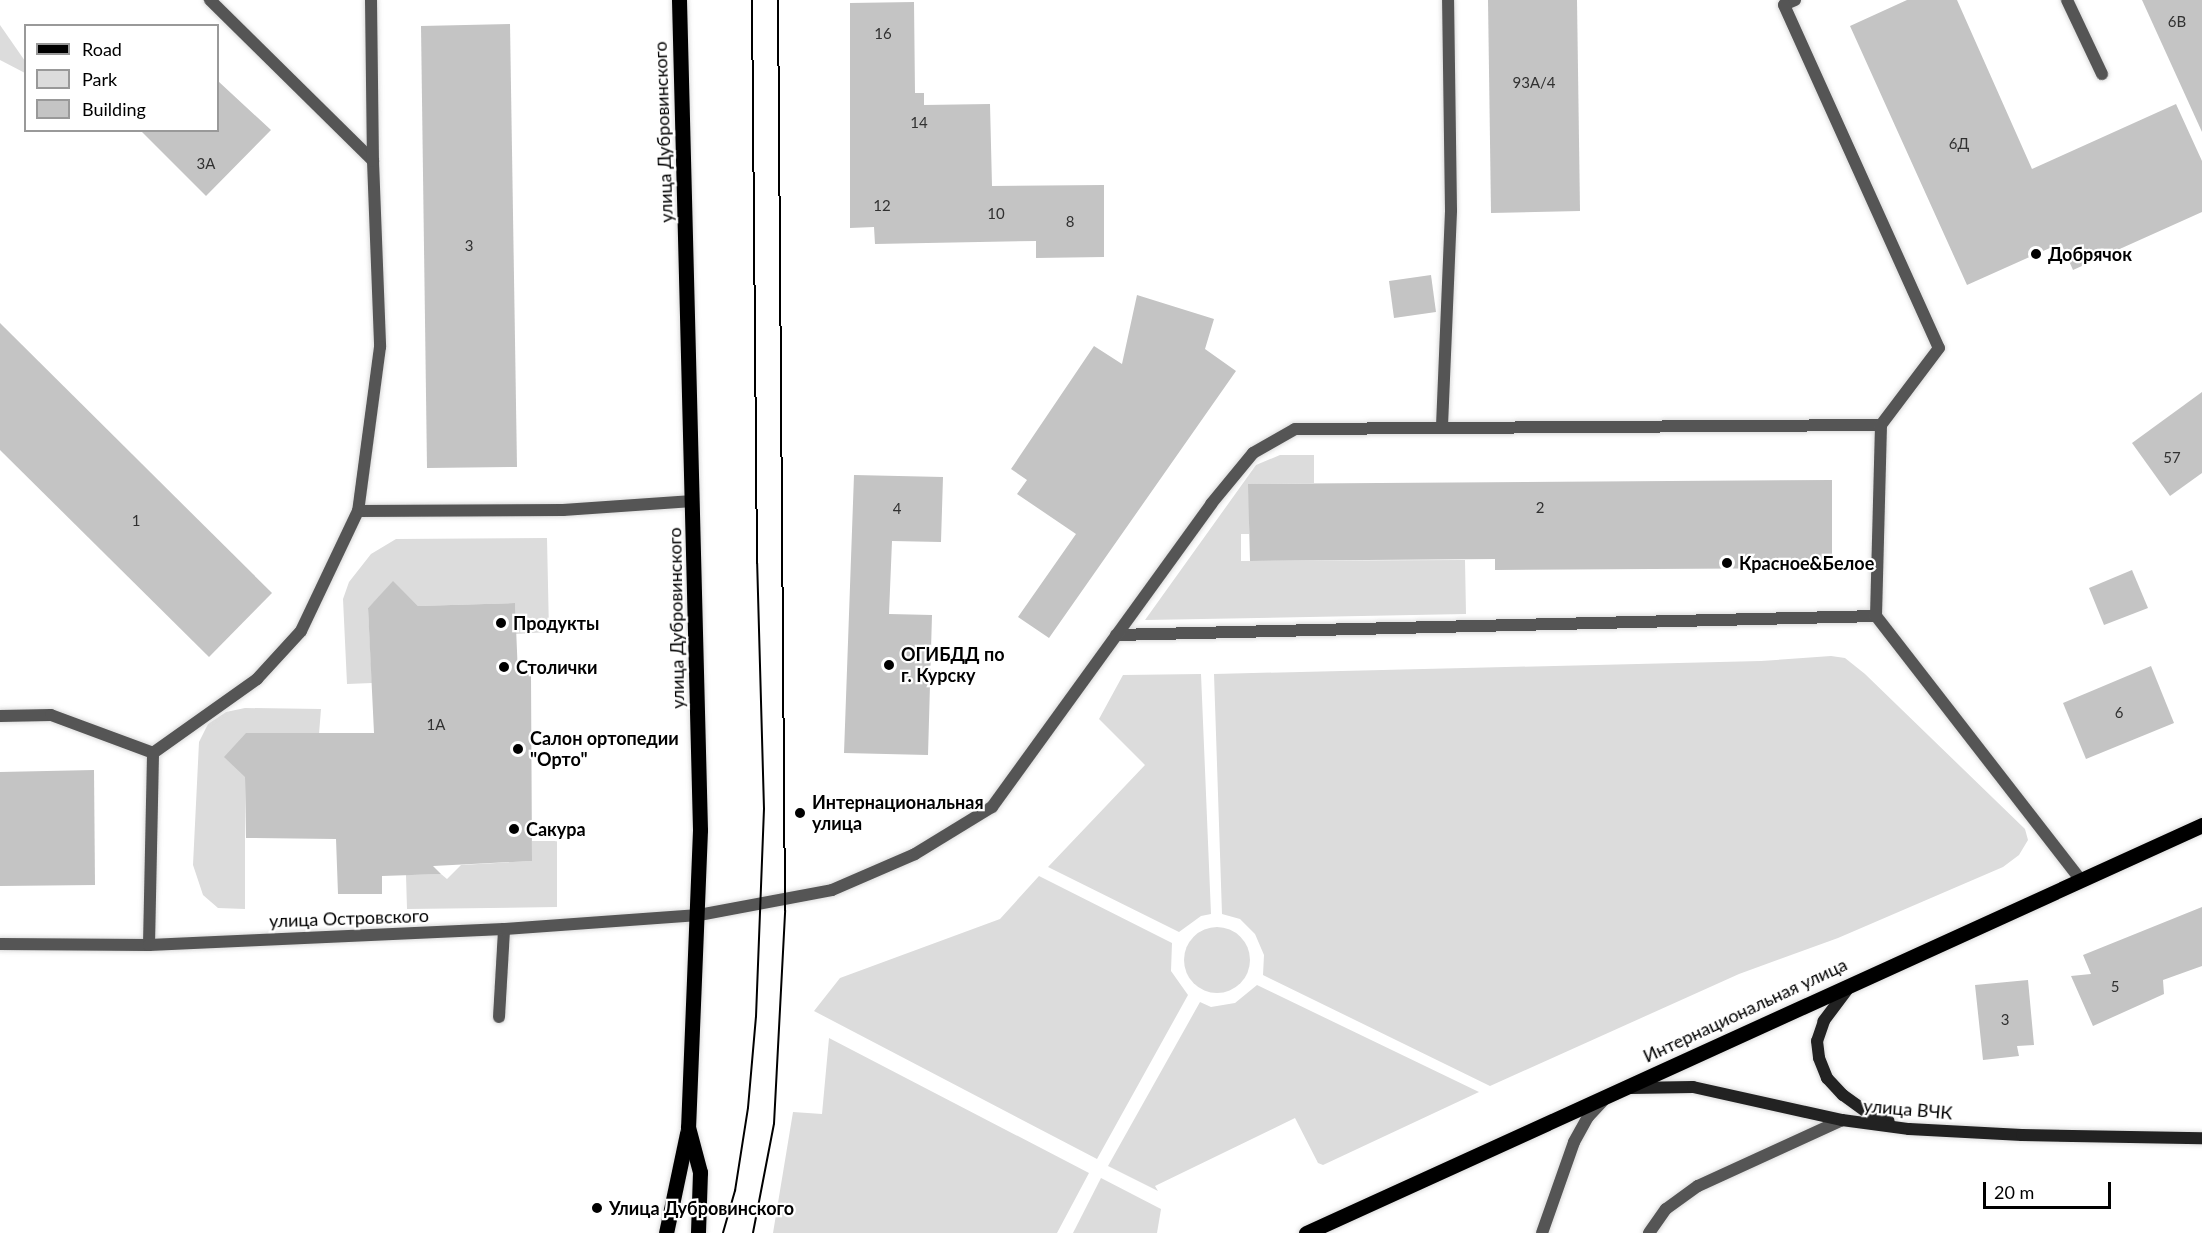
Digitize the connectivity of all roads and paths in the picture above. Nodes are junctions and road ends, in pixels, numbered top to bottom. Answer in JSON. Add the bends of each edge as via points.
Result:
{"nodes":[{"id":1,"x":210,"y":0,"type":"edge"},
{"id":2,"x":371,"y":0,"type":"edge"},
{"id":3,"x":678,"y":0,"type":"edge"},
{"id":4,"x":1448,"y":0,"type":"edge"},
{"id":5,"x":1795,"y":0,"type":"edge"},
{"id":6,"x":2067,"y":0,"type":"edge"},
{"id":7,"x":2102,"y":74,"type":"dead end"},
{"id":8,"x":373,"y":161,"type":"junction"},
{"id":9,"x":1442,"y":426,"type":"junction"},
{"id":10,"x":1881,"y":426,"type":"junction"},
{"id":11,"x":693,"y":501,"type":"junction"},
{"id":12,"x":358,"y":511,"type":"junction"},
{"id":13,"x":1876,"y":616,"type":"junction"},
{"id":14,"x":1116,"y":635,"type":"junction"},
{"id":15,"x":0,"y":716,"type":"edge"},
{"id":16,"x":153,"y":753,"type":"junction"},
{"id":17,"x":2202,"y":825,"type":"edge"},
{"id":18,"x":2079,"y":878,"type":"junction"},
{"id":19,"x":699,"y":915,"type":"junction"},
{"id":20,"x":504,"y":929,"type":"junction"},
{"id":21,"x":0,"y":944,"type":"edge"},
{"id":22,"x":149,"y":945,"type":"junction"},
{"id":23,"x":1857,"y":980,"type":"junction"},
{"id":24,"x":499,"y":1017,"type":"dead end"},
{"id":25,"x":1612,"y":1093,"type":"junction"},
{"id":26,"x":1842,"y":1120,"type":"junction"},
{"id":27,"x":688,"y":1127,"type":"junction"},
{"id":28,"x":1909,"y":1129,"type":"junction"},
{"id":29,"x":2202,"y":1138,"type":"edge"},
{"id":30,"x":666,"y":1233,"type":"edge"},
{"id":31,"x":698,"y":1233,"type":"edge"},
{"id":32,"x":1306,"y":1233,"type":"edge"},
{"id":33,"x":1542,"y":1233,"type":"edge"},
{"id":34,"x":1649,"y":1233,"type":"edge"}],
"edges":[{"from":1,"to":8,"type":"street"},
{"from":2,"to":8,"type":"street"},
{"from":3,"to":11,"type":"main road","name":"улица Дубровинского"},
{"from":4,"to":9,"type":"street","via":[[1451,210]]},
{"from":5,"to":10,"type":"street","via":[[1784,5],[1939,348]]},
{"from":6,"to":7,"type":"street"},
{"from":8,"to":12,"type":"street","via":[[380,347]]},
{"from":9,"to":10,"type":"street","name":"улица Островского"},
{"from":9,"to":14,"type":"street","name":"улица Островского","via":[[1295,429],[1253,453]]},
{"from":10,"to":13,"type":"street"},
{"from":11,"to":12,"type":"street","via":[[563,510]]},
{"from":11,"to":19,"type":"main road","name":"улица Дубровинского"},
{"from":12,"to":16,"type":"street","via":[[301,631],[257,679]]},
{"from":13,"to":14,"type":"street"},
{"from":13,"to":18,"type":"street"},
{"from":14,"to":19,"type":"street","name":"улица Островского","via":[[992,807],[915,854],[832,890]]},
{"from":15,"to":16,"type":"street","via":[[51,715]]},
{"from":16,"to":22,"type":"street"},
{"from":17,"to":18,"type":"main road","name":"Интернациональная улица"},
{"from":18,"to":23,"type":"main road","name":"Интернациональная улица"},
{"from":19,"to":20,"type":"street","name":"улица Островского"},
{"from":19,"to":27,"type":"main road","name":"улица Дубровинского"},
{"from":20,"to":22,"type":"street","name":"улица Островского"},
{"from":20,"to":24,"type":"street"},
{"from":21,"to":22,"type":"street","name":"улица Островского"},
{"from":23,"to":25,"type":"main road","name":"Интернациональная улица"},
{"from":23,"to":28,"type":"main road","via":[[1836,1000],[1824,1021],[1817,1041],[1819,1058],[1827,1078],[1844,1095],[1868,1113]]},
{"from":25,"to":26,"type":"main road","name":"улица ВЧК","via":[[1660,1085],[1692,1087]]},
{"from":25,"to":32,"type":"main road","name":"Интернациональная улица"},
{"from":25,"to":33,"type":"street","via":[[1588,1117],[1574,1142]]},
{"from":26,"to":28,"type":"main road","name":"улица ВЧК"},
{"from":26,"to":34,"type":"street","via":[[1698,1186],[1666,1209]]},
{"from":27,"to":30,"type":"main road"},
{"from":27,"to":31,"type":"main road","name":"улица Дубровинского","via":[[700,1172]]},
{"from":28,"to":29,"type":"main road","name":"улица ВЧК","via":[[2022,1136]]}]}
